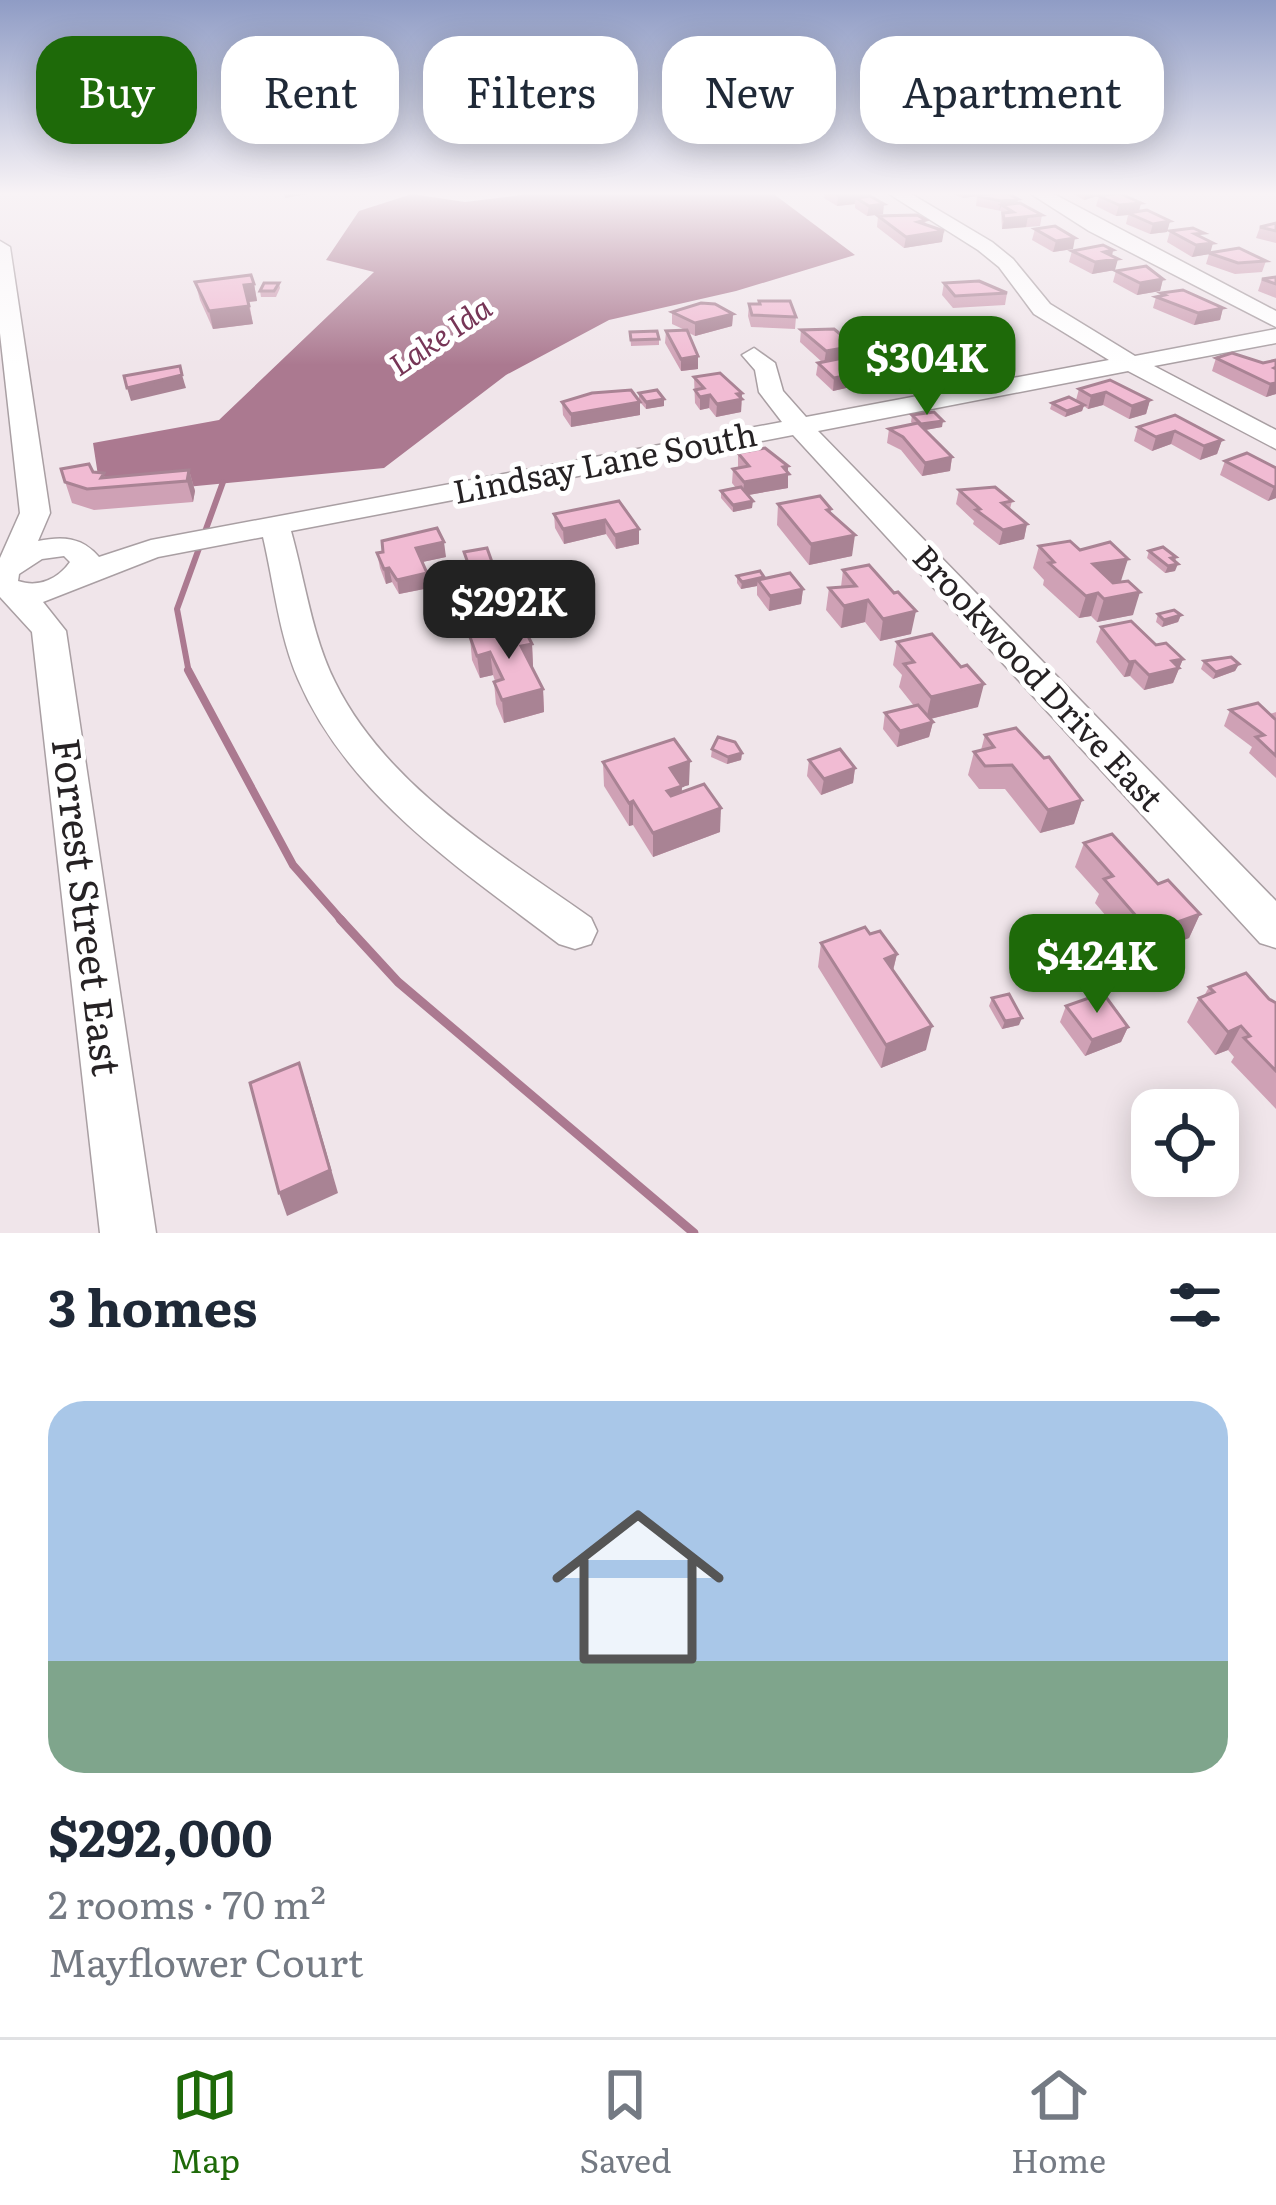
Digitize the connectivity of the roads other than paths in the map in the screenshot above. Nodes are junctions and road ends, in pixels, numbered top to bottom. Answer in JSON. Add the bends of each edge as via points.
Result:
{"nodes":[{"id":1,"x":0,"y":250,"type":"edge"},
{"id":2,"x":989,"y":250,"type":"edge"},
{"id":3,"x":1139,"y":250,"type":"edge"},
{"id":4,"x":4,"y":287,"type":"edge"},
{"id":5,"x":1221,"y":295,"type":"junction"},
{"id":6,"x":1276,"y":320,"type":"edge"},
{"id":7,"x":1276,"y":333,"type":"edge"},
{"id":8,"x":754,"y":355,"type":"dead end"},
{"id":9,"x":1130,"y":363,"type":"junction"},
{"id":10,"x":800,"y":426,"type":"junction"},
{"id":11,"x":1276,"y":441,"type":"edge"},
{"id":12,"x":34,"y":513,"type":"junction"},
{"id":13,"x":274,"y":526,"type":"junction"},
{"id":14,"x":72,"y":564,"type":"junction"},
{"id":15,"x":8,"y":577,"type":"edge"},
{"id":16,"x":50,"y":631,"type":"junction"},
{"id":17,"x":1276,"y":930,"type":"edge"},
{"id":18,"x":575,"y":931,"type":"dead end"},
{"id":19,"x":128,"y":1233,"type":"edge"}],
"edges":[{"from":1,"to":4,"type":"street"},
{"from":2,"to":9,"type":"street","via":[[1042,309]]},
{"from":3,"to":5,"type":"street"},
{"from":4,"to":12,"type":"street"},
{"from":5,"to":6,"type":"street"},
{"from":5,"to":7,"type":"street"},
{"from":7,"to":9,"type":"street","name":"Lindsay Lane South"},
{"from":8,"to":10,"type":"street","name":"Brookwood Drive East"},
{"from":9,"to":10,"type":"street","name":"Lindsay Lane South"},
{"from":9,"to":11,"type":"street"},
{"from":10,"to":13,"type":"street","name":"Lindsay Lane South"},
{"from":10,"to":17,"type":"street","name":"Brookwood Drive East"},
{"from":12,"to":14,"type":"street","via":[[46,519]]},
{"from":12,"to":15,"type":"street"},
{"from":13,"to":14,"type":"street","name":"Lindsay Lane South"},
{"from":13,"to":18,"type":"street","via":[[316,680],[368,761],[463,847]]},
{"from":14,"to":15,"type":"street","name":"Lindsay Lane South","via":[[38,550]]},
{"from":14,"to":16,"type":"street","via":[[60,620]]},
{"from":15,"to":16,"type":"street"},
{"from":16,"to":19,"type":"street","name":"Forrest Street East"}]}
